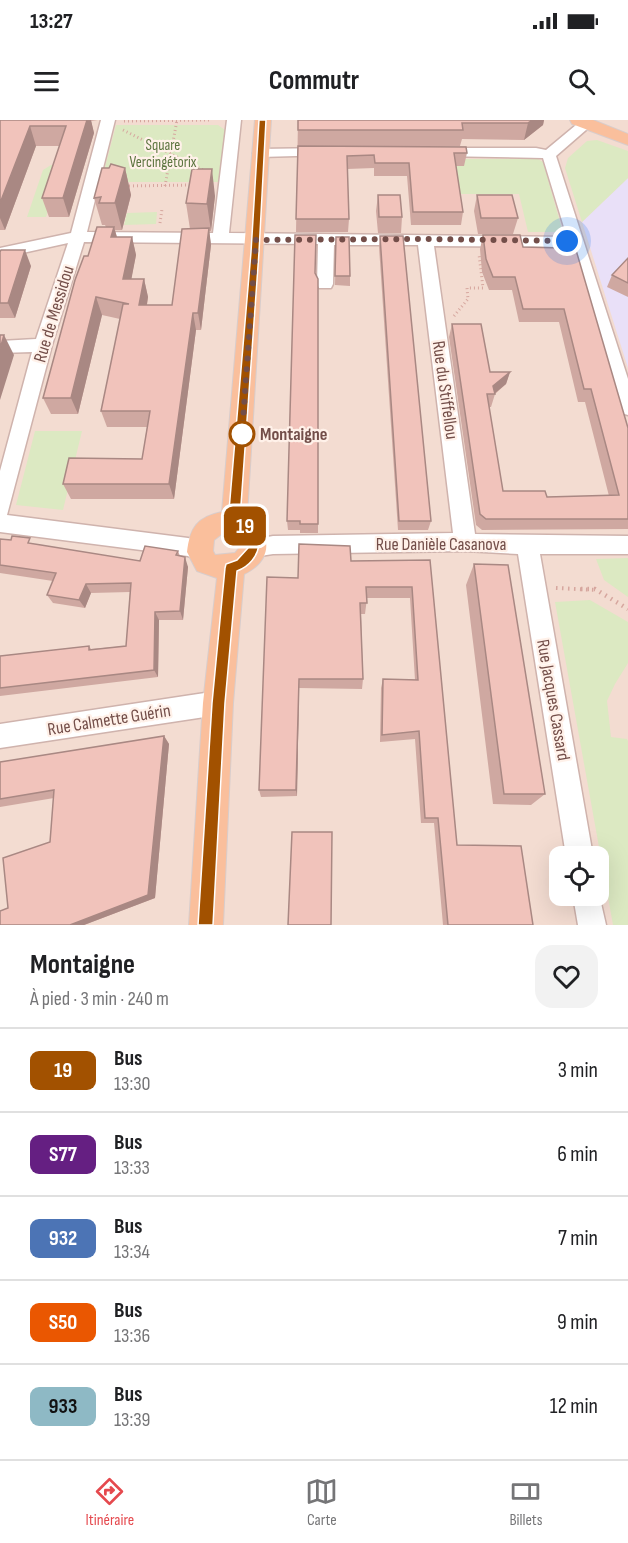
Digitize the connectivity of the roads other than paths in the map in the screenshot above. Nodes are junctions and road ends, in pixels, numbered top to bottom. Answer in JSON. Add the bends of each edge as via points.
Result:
{"nodes":[{"id":1,"x":234,"y":120,"type":"edge"},
{"id":2,"x":262,"y":120,"type":"edge"},
{"id":3,"x":583,"y":122,"type":"edge"},
{"id":4,"x":106,"y":123,"type":"edge"},
{"id":5,"x":628,"y":140,"type":"edge"},
{"id":6,"x":260,"y":152,"type":"junction"},
{"id":7,"x":344,"y":152,"type":"edge"},
{"id":8,"x":428,"y":152,"type":"edge"},
{"id":9,"x":230,"y":153,"type":"junction"},
{"id":10,"x":549,"y":155,"type":"junction"},
{"id":11,"x":78,"y":237,"type":"junction"},
{"id":12,"x":425,"y":239,"type":"junction"},
{"id":13,"x":220,"y":240,"type":"junction"},
{"id":14,"x":256,"y":240,"type":"junction"},
{"id":15,"x":326,"y":240,"type":"junction"},
{"id":16,"x":577,"y":242,"type":"junction"},
{"id":17,"x":0,"y":253,"type":"edge"},
{"id":18,"x":325,"y":284,"type":"dead end"},
{"id":19,"x":43,"y":345,"type":"junction"},
{"id":20,"x":0,"y":347,"type":"edge"},
{"id":21,"x":628,"y":408,"type":"edge"},
{"id":22,"x":0,"y":509,"type":"edge"},
{"id":23,"x":234,"y":522,"type":"junction"},
{"id":24,"x":0,"y":523,"type":"edge"},
{"id":25,"x":465,"y":542,"type":"junction"},
{"id":26,"x":527,"y":544,"type":"junction"},
{"id":27,"x":628,"y":545,"type":"edge"},
{"id":28,"x":254,"y":548,"type":"junction"},
{"id":29,"x":200,"y":551,"type":"junction"},
{"id":30,"x":231,"y":568,"type":"junction"},
{"id":31,"x":219,"y":703,"type":"junction"},
{"id":32,"x":0,"y":736,"type":"edge"},
{"id":33,"x":578,"y":846,"type":"edge"},
{"id":34,"x":589,"y":906,"type":"edge"},
{"id":35,"x":205,"y":925,"type":"edge"},
{"id":36,"x":592,"y":925,"type":"edge"}],
"edges":[{"from":1,"to":9,"type":"street"},
{"from":2,"to":6,"type":"main road"},
{"from":3,"to":5,"type":"main road"},
{"from":3,"to":10,"type":"street"},
{"from":4,"to":11,"type":"street","name":"Rue de Messidou"},
{"from":6,"to":7,"type":"street"},
{"from":6,"to":9,"type":"street"},
{"from":6,"to":14,"type":"main road"},
{"from":8,"to":10,"type":"street"},
{"from":9,"to":13,"type":"street"},
{"from":10,"to":16,"type":"street"},
{"from":11,"to":13,"type":"street"},
{"from":11,"to":17,"type":"street"},
{"from":11,"to":19,"type":"street","name":"Rue de Messidou"},
{"from":12,"to":15,"type":"street"},
{"from":12,"to":16,"type":"street"},
{"from":12,"to":25,"type":"street","name":"Rue du Stiffellou"},
{"from":13,"to":14,"type":"street"},
{"from":14,"to":15,"type":"street"},
{"from":14,"to":23,"type":"main road"},
{"from":15,"to":18,"type":"street"},
{"from":16,"to":21,"type":"street"},
{"from":19,"to":20,"type":"street"},
{"from":19,"to":22,"type":"street","name":"Rue de Messidou"},
{"from":23,"to":28,"type":"main road","via":[[250,531]]},
{"from":23,"to":29,"type":"main road","via":[[208,528],[202,535]]},
{"from":24,"to":29,"type":"street"},
{"from":25,"to":26,"type":"street","name":"Rue Danièle Casanova"},
{"from":25,"to":28,"type":"street","name":"Rue Danièle Casanova"},
{"from":26,"to":27,"type":"street","name":"Rue Danièle Casanova"},
{"from":26,"to":33,"type":"street","name":"Rue Jacques Cassard"},
{"from":28,"to":30,"type":"main road","via":[[241,564]]},
{"from":29,"to":30,"type":"main road","via":[[205,561],[217,568]]},
{"from":30,"to":31,"type":"main road"},
{"from":31,"to":32,"type":"street","name":"Rue Calmette Guérin"},
{"from":31,"to":35,"type":"main road"},
{"from":34,"to":36,"type":"street"}]}
